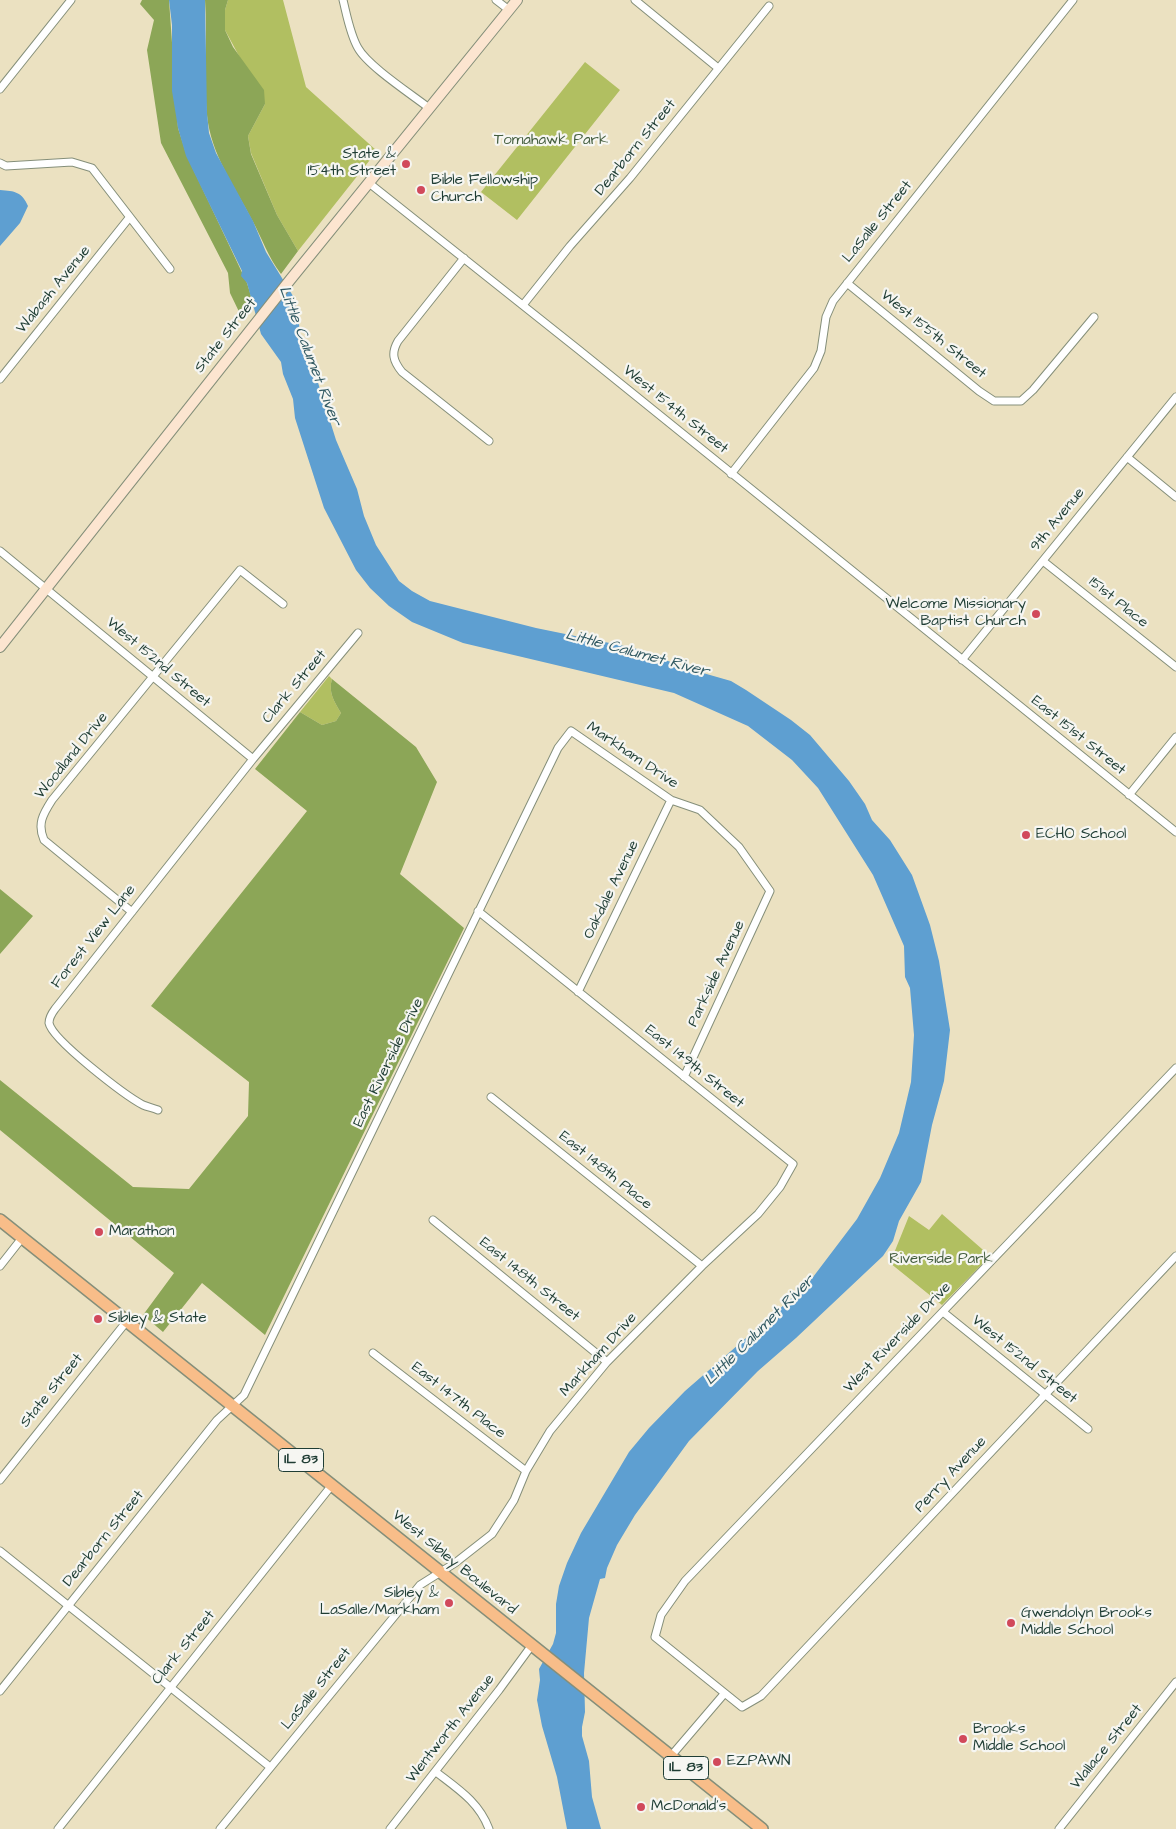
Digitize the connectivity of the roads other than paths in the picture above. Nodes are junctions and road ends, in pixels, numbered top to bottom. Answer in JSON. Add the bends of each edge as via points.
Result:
{"nodes":[{"id":1,"x":71,"y":0,"type":"edge"},
{"id":2,"x":344,"y":0,"type":"edge"},
{"id":3,"x":496,"y":0,"type":"edge"},
{"id":4,"x":517,"y":0,"type":"edge"},
{"id":5,"x":635,"y":0,"type":"edge"},
{"id":6,"x":1073,"y":0,"type":"edge"},
{"id":7,"x":769,"y":6,"type":"dead end"},
{"id":8,"x":509,"y":10,"type":"junction"},
{"id":9,"x":718,"y":68,"type":"junction"},
{"id":10,"x":0,"y":89,"type":"edge"},
{"id":11,"x":429,"y":108,"type":"junction"},
{"id":12,"x":0,"y":163,"type":"edge"},
{"id":13,"x":369,"y":183,"type":"junction"},
{"id":14,"x":129,"y":218,"type":"junction"},
{"id":15,"x":464,"y":258,"type":"junction"},
{"id":16,"x":170,"y":269,"type":"dead end"},
{"id":17,"x":847,"y":283,"type":"junction"},
{"id":18,"x":523,"y":305,"type":"junction"},
{"id":19,"x":1094,"y":317,"type":"dead end"},
{"id":20,"x":0,"y":380,"type":"edge"},
{"id":21,"x":1176,"y":397,"type":"edge"},
{"id":22,"x":489,"y":441,"type":"dead end"},
{"id":23,"x":1127,"y":457,"type":"junction"},
{"id":24,"x":730,"y":474,"type":"junction"},
{"id":25,"x":1176,"y":497,"type":"edge"},
{"id":26,"x":0,"y":551,"type":"edge"},
{"id":27,"x":1043,"y":560,"type":"junction"},
{"id":28,"x":46,"y":588,"type":"junction"},
{"id":29,"x":283,"y":604,"type":"dead end"},
{"id":30,"x":358,"y":632,"type":"dead end"},
{"id":31,"x":0,"y":646,"type":"edge"},
{"id":32,"x":962,"y":660,"type":"junction"},
{"id":33,"x":1176,"y":667,"type":"edge"},
{"id":34,"x":154,"y":678,"type":"junction"},
{"id":35,"x":570,"y":730,"type":"joint"},
{"id":36,"x":1176,"y":737,"type":"edge"},
{"id":37,"x":253,"y":760,"type":"junction"},
{"id":38,"x":1129,"y":795,"type":"junction"},
{"id":39,"x":671,"y":800,"type":"junction"},
{"id":40,"x":1176,"y":832,"type":"edge"},
{"id":41,"x":762,"y":910,"type":"joint"},
{"id":42,"x":478,"y":911,"type":"junction"},
{"id":43,"x":132,"y":912,"type":"junction"},
{"id":44,"x":578,"y":992,"type":"junction"},
{"id":45,"x":1176,"y":1068,"type":"edge"},
{"id":46,"x":684,"y":1077,"type":"junction"},
{"id":47,"x":491,"y":1097,"type":"dead end"},
{"id":48,"x":158,"y":1110,"type":"dead end"},
{"id":49,"x":793,"y":1164,"type":"joint"},
{"id":50,"x":0,"y":1220,"type":"edge"},
{"id":51,"x":434,"y":1220,"type":"dead end"},
{"id":52,"x":22,"y":1238,"type":"junction"},
{"id":53,"x":1176,"y":1256,"type":"edge"},
{"id":54,"x":0,"y":1266,"type":"edge"},
{"id":55,"x":702,"y":1266,"type":"junction"},
{"id":56,"x":943,"y":1312,"type":"junction"},
{"id":57,"x":127,"y":1321,"type":"junction"},
{"id":58,"x":373,"y":1353,"type":"dead end"},
{"id":59,"x":607,"y":1362,"type":"junction"},
{"id":60,"x":1045,"y":1395,"type":"junction"},
{"id":61,"x":232,"y":1405,"type":"junction"},
{"id":62,"x":1088,"y":1429,"type":"dead end"},
{"id":63,"x":526,"y":1471,"type":"junction"},
{"id":64,"x":0,"y":1480,"type":"edge"},
{"id":65,"x":332,"y":1485,"type":"junction"},
{"id":66,"x":0,"y":1551,"type":"edge"},
{"id":67,"x":440,"y":1572,"type":"junction"},
{"id":68,"x":68,"y":1606,"type":"junction"},
{"id":69,"x":535,"y":1647,"type":"junction"},
{"id":70,"x":1176,"y":1682,"type":"edge"},
{"id":71,"x":171,"y":1687,"type":"junction"},
{"id":72,"x":0,"y":1691,"type":"edge"},
{"id":73,"x":724,"y":1694,"type":"junction"},
{"id":74,"x":671,"y":1756,"type":"junction"},
{"id":75,"x":270,"y":1767,"type":"junction"},
{"id":76,"x":436,"y":1772,"type":"junction"},
{"id":77,"x":58,"y":1829,"type":"edge"},
{"id":78,"x":220,"y":1829,"type":"edge"},
{"id":79,"x":390,"y":1829,"type":"edge"},
{"id":80,"x":489,"y":1829,"type":"edge"},
{"id":81,"x":762,"y":1829,"type":"edge"},
{"id":82,"x":1059,"y":1829,"type":"edge"}],
"edges":[{"from":1,"to":10,"type":"street"},
{"from":2,"to":11,"type":"street","via":[[359,50]]},
{"from":3,"to":8,"type":"street"},
{"from":4,"to":8,"type":"main road","name":"State Street"},
{"from":5,"to":9,"type":"street"},
{"from":6,"to":17,"type":"street","name":"LaSalle Street"},
{"from":7,"to":9,"type":"street","name":"Dearborn Street"},
{"from":8,"to":11,"type":"main road","name":"State Street"},
{"from":9,"to":18,"type":"street","name":"Dearborn Street"},
{"from":11,"to":13,"type":"main road","name":"State Street"},
{"from":12,"to":14,"type":"street","via":[[6,166],[72,162],[92,168]]},
{"from":13,"to":15,"type":"street","name":"West 154th Street"},
{"from":13,"to":28,"type":"main road","name":"State Street"},
{"from":14,"to":16,"type":"street"},
{"from":14,"to":20,"type":"street","name":"Wabash Avenue"},
{"from":15,"to":18,"type":"street","name":"West 154th Street"},
{"from":15,"to":22,"type":"street","via":[[398,341],[393,355],[402,372]]},
{"from":17,"to":19,"type":"street","name":"West 155th Street","via":[[994,401],[1021,400],[1033,390]]},
{"from":17,"to":24,"type":"street","name":"LaSalle Street","via":[[826,317],[821,351],[814,368]]},
{"from":18,"to":24,"type":"street","name":"West 154th Street"},
{"from":21,"to":23,"type":"street","name":"9th Avenue"},
{"from":23,"to":25,"type":"street"},
{"from":23,"to":27,"type":"street","name":"9th Avenue"},
{"from":24,"to":32,"type":"street","name":"West 154th Street"},
{"from":26,"to":28,"type":"street","name":"West 152nd Street"},
{"from":27,"to":32,"type":"street","name":"9th Avenue"},
{"from":27,"to":33,"type":"street","name":"151st Place"},
{"from":28,"to":31,"type":"main road","name":"State Street"},
{"from":28,"to":34,"type":"street","name":"West 152nd Street"},
{"from":29,"to":34,"type":"street","via":[[240,570]]},
{"from":30,"to":37,"type":"street","name":"Clark Street"},
{"from":32,"to":38,"type":"street","name":"East 151st Street"},
{"from":34,"to":37,"type":"street","name":"West 152nd Street"},
{"from":34,"to":43,"type":"street","name":"Woodland Drive","via":[[52,800],[40,825],[44,840]]},
{"from":35,"to":39,"type":"street","name":"Markham Drive"},
{"from":35,"to":42,"type":"street","name":"East Riverside Drive","via":[[558,748]]},
{"from":36,"to":38,"type":"street"},
{"from":37,"to":43,"type":"street","name":"Forest View Lane"},
{"from":38,"to":40,"type":"street","name":"East 151st Street"},
{"from":39,"to":41,"type":"street","name":"Markham Drive","via":[[700,810],[739,847],[770,891]]},
{"from":39,"to":44,"type":"street","name":"Oakdale Avenue"},
{"from":41,"to":46,"type":"street","name":"Parkside Avenue"},
{"from":42,"to":44,"type":"street"},
{"from":42,"to":61,"type":"street","name":"East Riverside Drive","via":[[244,1394]]},
{"from":43,"to":48,"type":"street","name":"Forest View Lane","via":[[55,1009],[49,1022],[58,1038],[88,1064],[143,1105]]},
{"from":44,"to":46,"type":"street","name":"East 149th Street"},
{"from":45,"to":56,"type":"street","name":"West Riverside Drive"},
{"from":46,"to":49,"type":"street","name":"East 149th Street"},
{"from":47,"to":55,"type":"street","name":"East 148th Place"},
{"from":49,"to":55,"type":"street","name":"Markham Drive","via":[[780,1187],[758,1214]]},
{"from":50,"to":52,"type":"main road","number":"IL 83"},
{"from":51,"to":59,"type":"street","name":"East 148th Street"},
{"from":52,"to":54,"type":"street"},
{"from":52,"to":57,"type":"main road","number":"IL 83"},
{"from":53,"to":60,"type":"street","name":"Perry Avenue"},
{"from":55,"to":59,"type":"street","name":"Markham Drive"},
{"from":56,"to":60,"type":"street","name":"West 152nd Street"},
{"from":56,"to":73,"type":"street","name":"West Riverside Drive","via":[[685,1581],[661,1615],[655,1637]]},
{"from":57,"to":61,"type":"main road","name":"West Sibley Boulevard","number":"IL 83"},
{"from":57,"to":64,"type":"street","name":"State Street"},
{"from":58,"to":63,"type":"street","name":"East 147th Place"},
{"from":59,"to":63,"type":"street","name":"Markham Drive","via":[[550,1431]]},
{"from":60,"to":62,"type":"street","name":"West 152nd Street"},
{"from":60,"to":73,"type":"street","name":"Perry Avenue","via":[[761,1696],[742,1706]]},
{"from":61,"to":65,"type":"main road","name":"West Sibley Boulevard","number":"IL 83"},
{"from":61,"to":68,"type":"street","name":"Dearborn Street"},
{"from":63,"to":67,"type":"street","name":"Markham Drive","via":[[514,1500],[492,1534]]},
{"from":65,"to":67,"type":"main road","name":"West Sibley Boulevard","number":"IL 83"},
{"from":65,"to":71,"type":"street","name":"Clark Street"},
{"from":66,"to":68,"type":"street"},
{"from":67,"to":69,"type":"main road","name":"West Sibley Boulevard","number":"IL 83"},
{"from":67,"to":75,"type":"street","name":"LaSalle Street","via":[[420,1585]]},
{"from":68,"to":71,"type":"street"},
{"from":68,"to":72,"type":"street","name":"Dearborn Street"},
{"from":69,"to":74,"type":"main road","name":"West Sibley Boulevard","number":"IL 83"},
{"from":69,"to":76,"type":"street","name":"Wentworth Avenue"},
{"from":70,"to":82,"type":"street","name":"Wallace Street"},
{"from":71,"to":75,"type":"street"},
{"from":71,"to":77,"type":"street","name":"Clark Street"},
{"from":73,"to":74,"type":"street"},
{"from":74,"to":81,"type":"main road","name":"West Sibley Boulevard","number":"IL 83"},
{"from":75,"to":78,"type":"street","name":"LaSalle Street"},
{"from":76,"to":79,"type":"street","name":"Wentworth Avenue"},
{"from":76,"to":80,"type":"street","via":[[472,1800]]}]}
